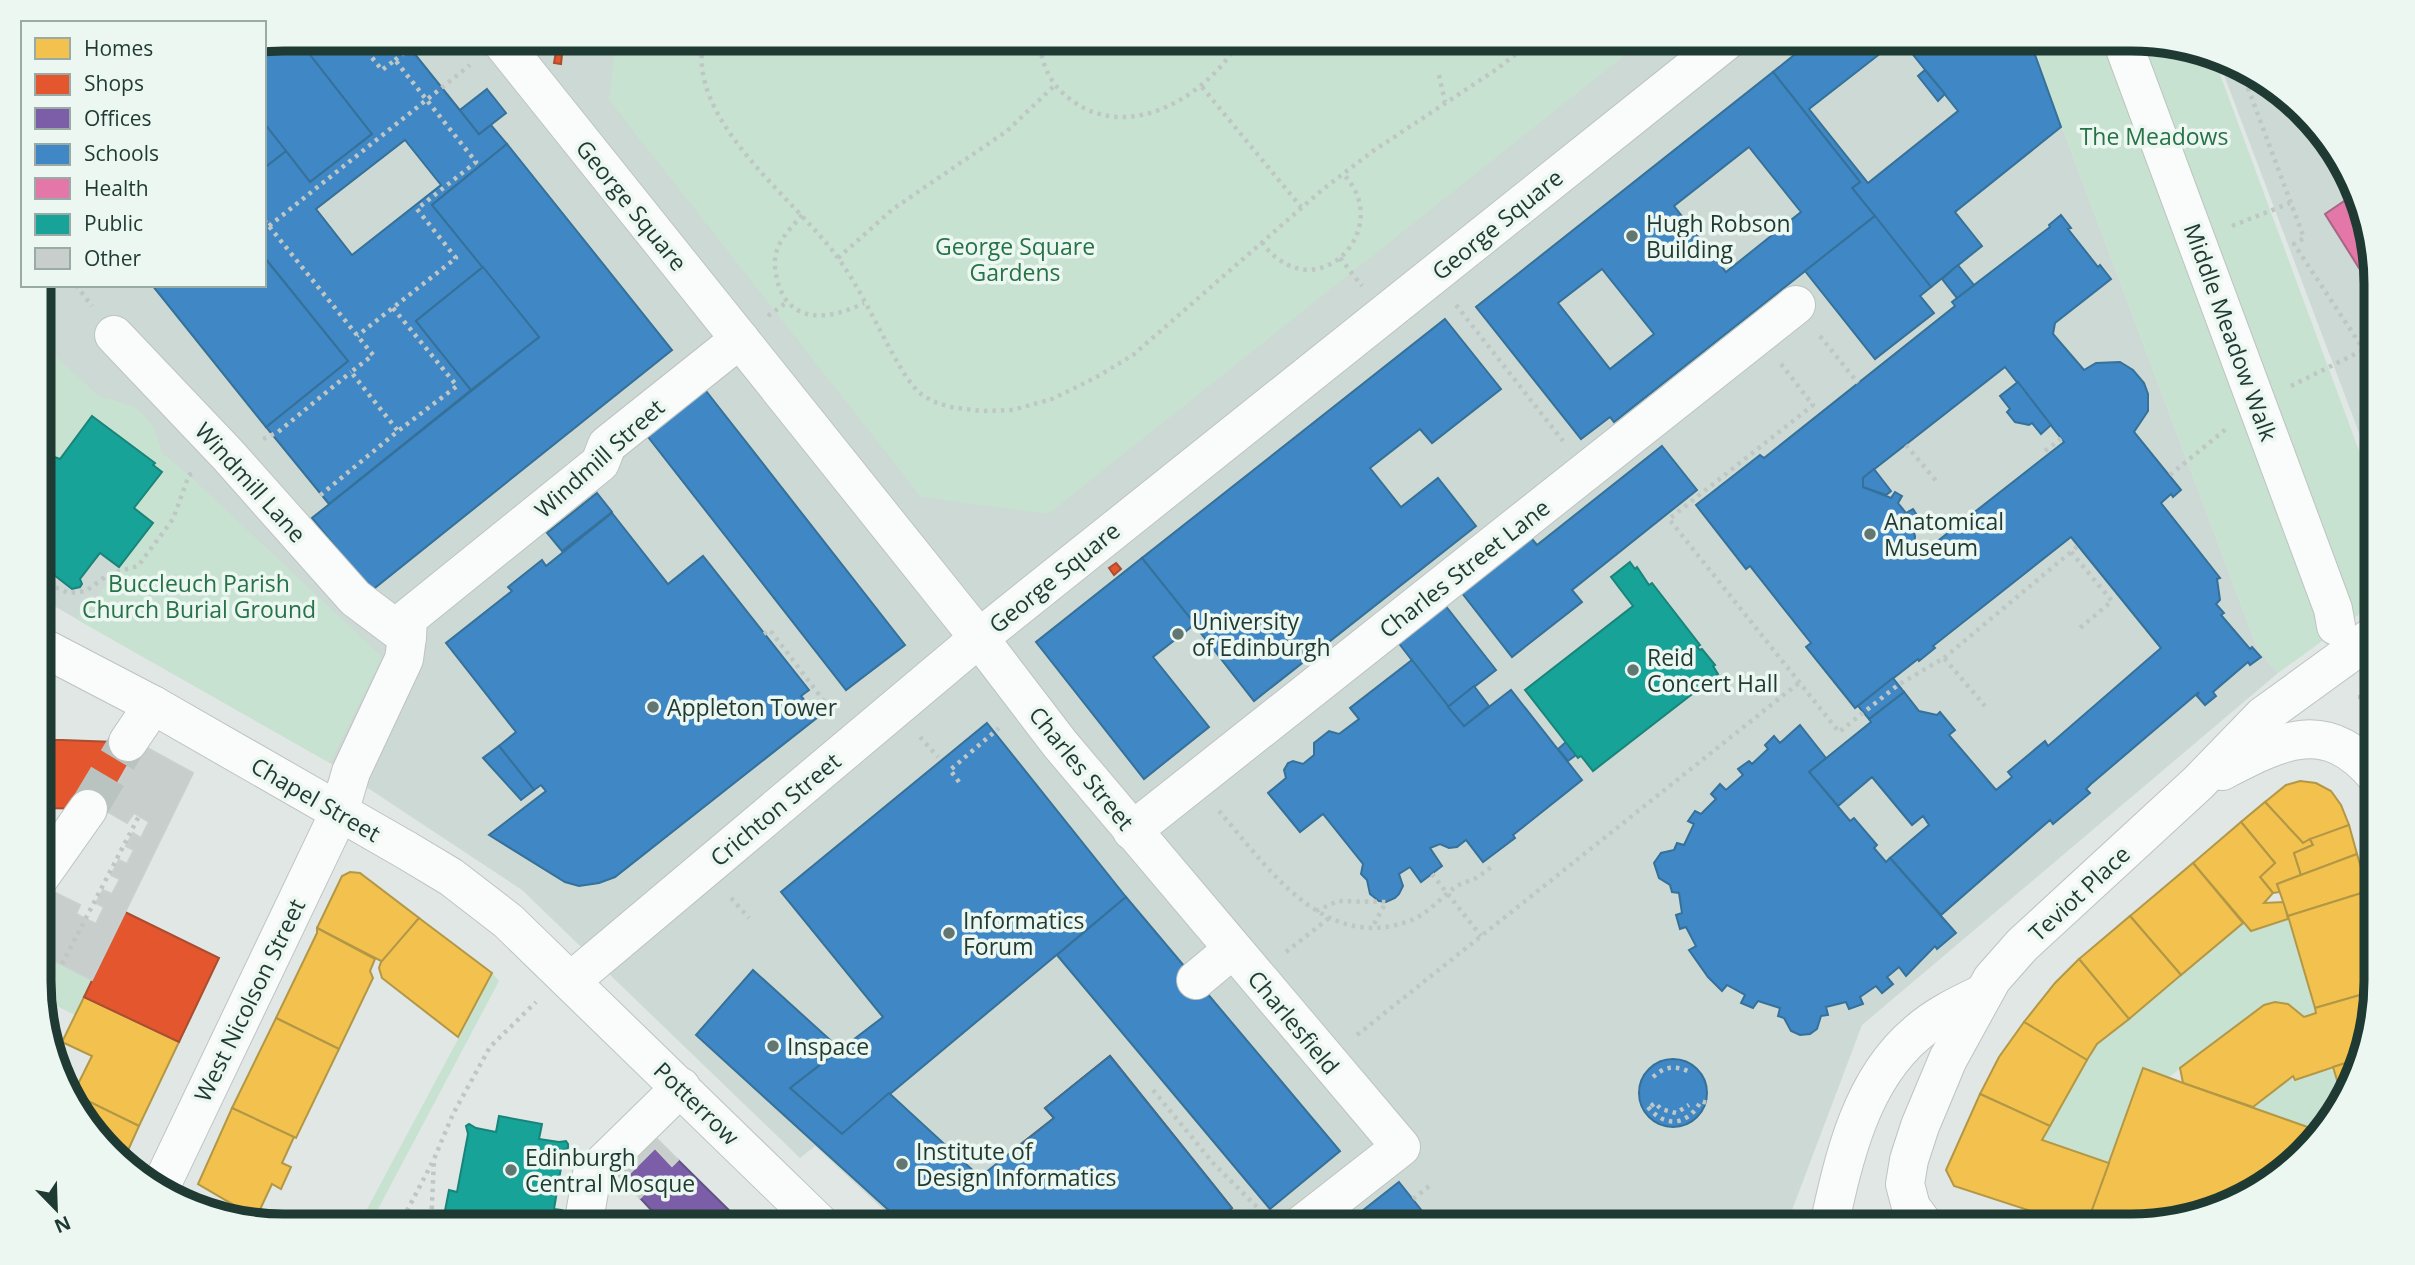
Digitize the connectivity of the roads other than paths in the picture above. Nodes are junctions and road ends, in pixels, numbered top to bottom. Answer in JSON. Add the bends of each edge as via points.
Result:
{"nodes":[{"id":1,"x":509,"y":51,"type":"edge"},
{"id":2,"x":1714,"y":51,"type":"edge"},
{"id":3,"x":2126,"y":51,"type":"edge"},
{"id":4,"x":1796,"y":305,"type":"road end"},
{"id":5,"x":114,"y":335,"type":"dead end"},
{"id":6,"x":740,"y":339,"type":"junction"},
{"id":7,"x":2336,"y":626,"type":"dead end"},
{"id":8,"x":979,"y":638,"type":"junction"},
{"id":9,"x":2364,"y":642,"type":"edge"},
{"id":10,"x":405,"y":648,"type":"junction"},
{"id":11,"x":51,"y":652,"type":"edge"},
{"id":12,"x":153,"y":705,"type":"junction"},
{"id":13,"x":128,"y":743,"type":"tunnel mouth"},
{"id":14,"x":2364,"y":763,"type":"edge"},
{"id":15,"x":2198,"y":783,"type":"junction"},
{"id":16,"x":88,"y":808,"type":"tunnel mouth"},
{"id":17,"x":339,"y":813,"type":"junction"},
{"id":18,"x":1132,"y":831,"type":"junction"},
{"id":19,"x":51,"y":861,"type":"edge"},
{"id":20,"x":1187,"y":897,"type":"joint"},
{"id":21,"x":1244,"y":962,"type":"junction"},
{"id":22,"x":568,"y":978,"type":"junction"},
{"id":23,"x":1196,"y":980,"type":"dead end"},
{"id":24,"x":1982,"y":994,"type":"junction"},
{"id":25,"x":681,"y":1087,"type":"junction"},
{"id":26,"x":164,"y":1180,"type":"edge"},
{"id":27,"x":585,"y":1214,"type":"edge"},
{"id":28,"x":810,"y":1214,"type":"edge"},
{"id":29,"x":1294,"y":1214,"type":"edge"},
{"id":30,"x":1832,"y":1214,"type":"edge"},
{"id":31,"x":1917,"y":1214,"type":"edge"}],
"edges":[{"from":1,"to":6,"type":"street","name":"George Square"},
{"from":2,"to":8,"type":"street","name":"George Square"},
{"from":3,"to":7,"type":"street","name":"Middle Meadow Walk"},
{"from":4,"to":18,"type":"street","name":"Charles Street Lane"},
{"from":5,"to":10,"type":"street","name":"Windmill Lane"},
{"from":6,"to":8,"type":"street","name":"George Square"},
{"from":6,"to":10,"type":"street","name":"Windmill Street","via":[[607,445],[600,463],[408,618]]},
{"from":8,"to":18,"type":"street","name":"Charles Street"},
{"from":8,"to":22,"type":"street","name":"Crichton Street"},
{"from":9,"to":15,"type":"street","name":"Teviot Place","via":[[2263,716]]},
{"from":10,"to":17,"type":"street","name":"Windmill Street","via":[[351,772]]},
{"from":11,"to":12,"type":"street","name":"Chapel Street"},
{"from":12,"to":13,"type":"street"},
{"from":12,"to":17,"type":"street","name":"Chapel Street"},
{"from":14,"to":15,"type":"street","via":[[2337,743],[2290,741]]},
{"from":15,"to":24,"type":"street","name":"Teviot Place","via":[[2022,945]]},
{"from":16,"to":19,"type":"street"},
{"from":17,"to":22,"type":"street","name":"Chapel Street","via":[[451,877],[508,921]]},
{"from":17,"to":26,"type":"street","name":"West Nicolson Street"},
{"from":18,"to":20,"type":"street","name":"Charles Street"},
{"from":20,"to":21,"type":"street","name":"Charlesfield"},
{"from":21,"to":23,"type":"street"},
{"from":21,"to":29,"type":"street","name":"Charlesfield","via":[[1401,1147]]},
{"from":22,"to":25,"type":"street","name":"Potterrow"},
{"from":24,"to":30,"type":"street","via":[[1918,1032],[1884,1068],[1861,1114]]},
{"from":24,"to":31,"type":"street","name":"Teviot Place","via":[[1948,1059],[1909,1160],[1905,1185]]},
{"from":25,"to":27,"type":"street","via":[[592,1174]]},
{"from":25,"to":28,"type":"street","name":"Potterrow"}]}
